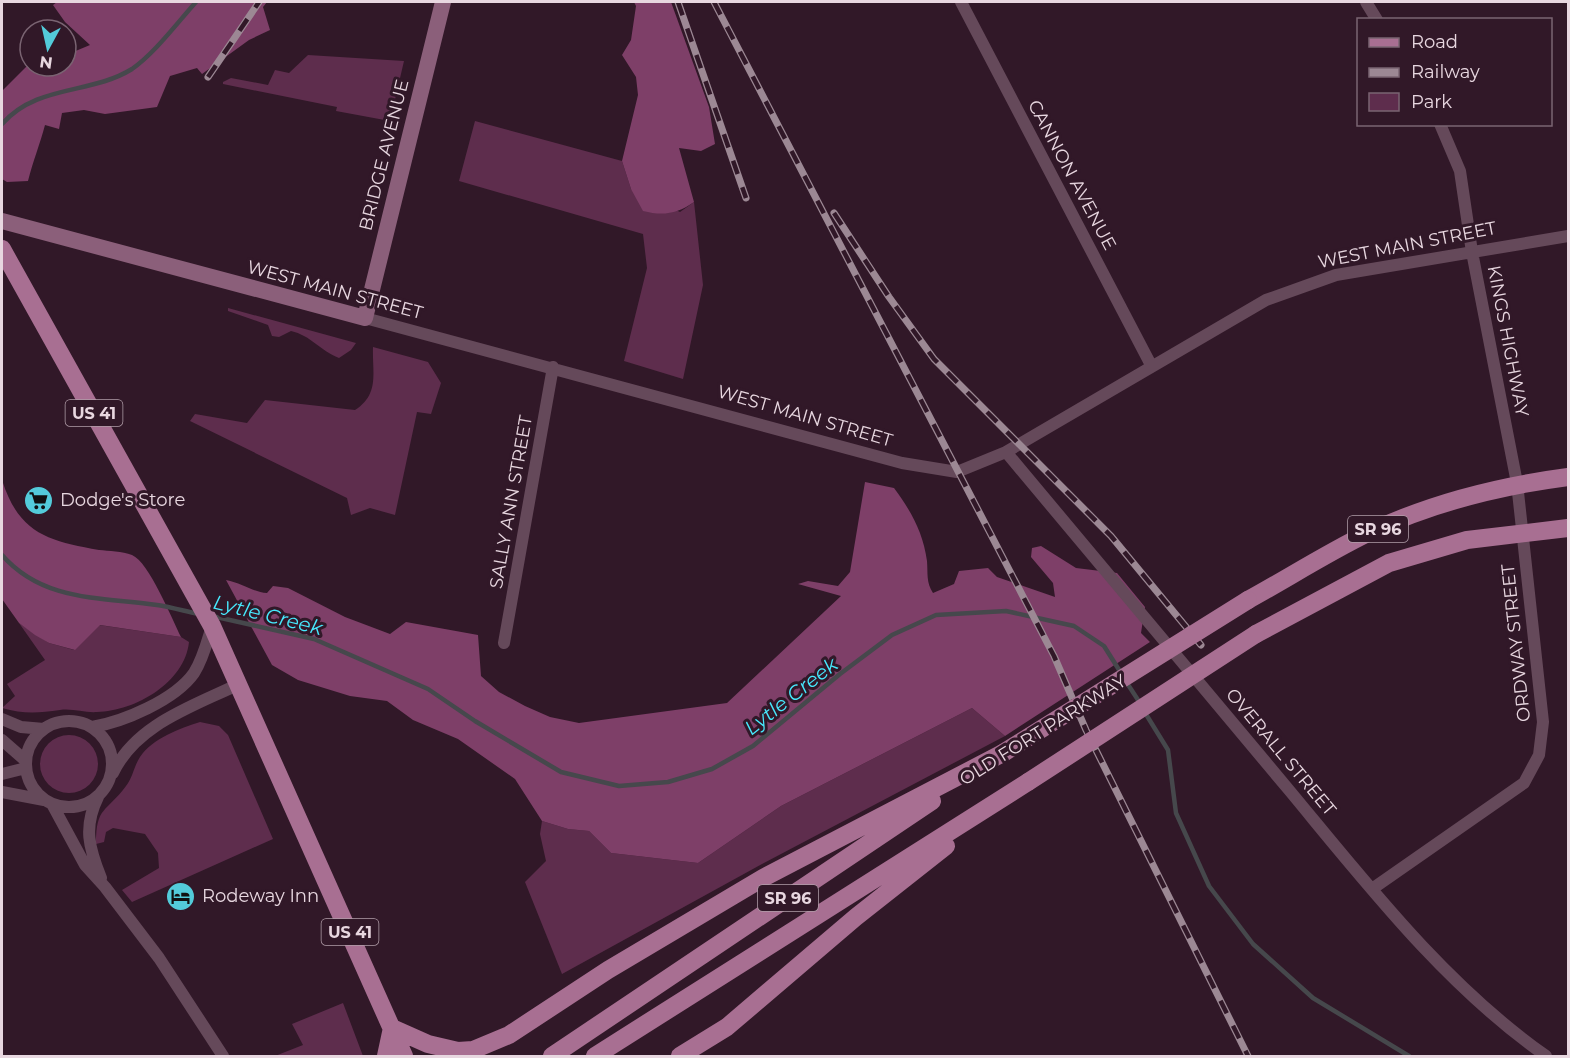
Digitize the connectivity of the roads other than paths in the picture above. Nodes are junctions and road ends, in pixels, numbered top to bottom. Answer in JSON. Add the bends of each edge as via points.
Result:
{"nodes":[{"id":1,"x":443,"y":2,"type":"edge"},
{"id":2,"x":961,"y":2,"type":"edge"},
{"id":3,"x":1366,"y":2,"type":"edge"},
{"id":4,"x":1376,"y":18,"type":"edge"},
{"id":5,"x":1441,"y":126,"type":"edge"},
{"id":6,"x":4,"y":221,"type":"edge"},
{"id":7,"x":1569,"y":236,"type":"edge"},
{"id":8,"x":2,"y":249,"type":"edge"},
{"id":9,"x":1472,"y":252,"type":"junction"},
{"id":10,"x":365,"y":318,"type":"junction"},
{"id":11,"x":1151,"y":365,"type":"junction"},
{"id":12,"x":553,"y":367,"type":"junction"},
{"id":13,"x":1006,"y":452,"type":"junction"},
{"id":14,"x":1569,"y":477,"type":"edge"},
{"id":15,"x":1517,"y":483,"type":"junction"},
{"id":16,"x":1569,"y":528,"type":"edge"},
{"id":17,"x":1523,"y":532,"type":"junction"},
{"id":18,"x":212,"y":626,"type":"junction"},
{"id":19,"x":504,"y":643,"type":"dead end"},
{"id":20,"x":240,"y":684,"type":"junction"},
{"id":21,"x":2,"y":719,"type":"edge"},
{"id":22,"x":92,"y":727,"type":"junction"},
{"id":23,"x":44,"y":729,"type":"junction"},
{"id":24,"x":2,"y":740,"type":"edge"},
{"id":25,"x":1003,"y":753,"type":"junction"},
{"id":26,"x":26,"y":764,"type":"junction"},
{"id":27,"x":2,"y":774,"type":"edge"},
{"id":28,"x":111,"y":776,"type":"junction"},
{"id":29,"x":1028,"y":782,"type":"junction"},
{"id":30,"x":2,"y":792,"type":"edge"},
{"id":31,"x":99,"y":795,"type":"junction"},
{"id":32,"x":49,"y":802,"type":"junction"},
{"id":33,"x":105,"y":887,"type":"junction"},
{"id":34,"x":1372,"y":889,"type":"junction"},
{"id":35,"x":392,"y":1028,"type":"junction"},
{"id":36,"x":509,"y":1035,"type":"junction"},
{"id":37,"x":223,"y":1056,"type":"edge"},
{"id":38,"x":386,"y":1056,"type":"edge"},
{"id":39,"x":404,"y":1056,"type":"edge"},
{"id":40,"x":490,"y":1056,"type":"edge"},
{"id":41,"x":552,"y":1056,"type":"edge"},
{"id":42,"x":595,"y":1056,"type":"edge"},
{"id":43,"x":680,"y":1056,"type":"edge"},
{"id":44,"x":1546,"y":1056,"type":"edge"}],
"edges":[{"from":1,"to":10,"type":"street","name":"BRIDGE AVENUE"},
{"from":2,"to":11,"type":"street","name":"CANNON AVENUE"},
{"from":3,"to":4,"type":"street"},
{"from":5,"to":9,"type":"street","name":"KINGS HIGHWAY","via":[[1460,171]]},
{"from":6,"to":10,"type":"street","name":"WEST MAIN STREET"},
{"from":7,"to":9,"type":"street","name":"WEST MAIN STREET"},
{"from":8,"to":18,"type":"main road","number":"US 41"},
{"from":9,"to":11,"type":"street","name":"WEST MAIN STREET","via":[[1336,274],[1266,300]]},
{"from":9,"to":15,"type":"street","name":"KINGS HIGHWAY"},
{"from":10,"to":12,"type":"street","name":"WEST MAIN STREET"},
{"from":11,"to":13,"type":"street","name":"WEST MAIN STREET"},
{"from":12,"to":13,"type":"street","name":"WEST MAIN STREET","via":[[902,463],[957,472]]},
{"from":12,"to":19,"type":"street","name":"SALLY ANN STREET"},
{"from":13,"to":34,"type":"street","name":"OVERALL STREET"},
{"from":14,"to":15,"type":"main road","name":"OLD FORT PARKWAY","number":"SR 96"},
{"from":15,"to":17,"type":"street","name":"KINGS HIGHWAY"},
{"from":15,"to":25,"type":"main road","name":"OLD FORT PARKWAY","number":"SR 96","bridge":true,"via":[[1449,501],[1368,533],[1248,600]]},
{"from":16,"to":17,"type":"main road","name":"OLD FORT PARKWAY","number":"SR 96"},
{"from":17,"to":29,"type":"main road","name":"OLD FORT PARKWAY","number":"SR 96","bridge":true,"via":[[1467,540],[1389,562],[1256,634]]},
{"from":17,"to":34,"type":"street","name":"ORDWAY STREET","via":[[1543,722],[1539,755],[1524,783]]},
{"from":18,"to":20,"type":"main road","number":"US 41"},
{"from":18,"to":22,"type":"street","via":[[198,667],[178,689],[114,723]]},
{"from":20,"to":28,"type":"street","via":[[137,738]]},
{"from":20,"to":35,"type":"main road","number":"US 41"},
{"from":21,"to":23,"type":"street","via":[[21,727]]},
{"from":22,"to":23,"type":"street","via":[[68,721]]},
{"from":22,"to":28,"type":"street","via":[[107,743],[113,765]]},
{"from":23,"to":26,"type":"street","via":[[29,748]]},
{"from":24,"to":26,"type":"street"},
{"from":25,"to":36,"type":"main road","via":[[763,878],[608,970]]},
{"from":25,"to":41,"type":"main road","name":"OLD FORT PARKWAY","number":"SR 96"},
{"from":26,"to":27,"type":"street"},
{"from":26,"to":32,"type":"street","via":[[29,781]]},
{"from":28,"to":31,"type":"street"},
{"from":29,"to":42,"type":"main road","name":"OLD FORT PARKWAY","number":"SR 96"},
{"from":29,"to":43,"type":"main road","via":[[856,917],[727,1027]]},
{"from":30,"to":32,"type":"street"},
{"from":31,"to":32,"type":"street","via":[[82,806],[62,807]]},
{"from":31,"to":33,"type":"street","via":[[90,815],[88,841]]},
{"from":32,"to":33,"type":"street","via":[[85,865]]},
{"from":33,"to":37,"type":"street","via":[[159,958]]},
{"from":34,"to":44,"type":"street","name":"OVERALL STREET","via":[[1451,975],[1517,1036]]},
{"from":35,"to":36,"type":"main road","via":[[428,1044],[458,1051],[473,1050]]},
{"from":35,"to":38,"type":"main road"},
{"from":35,"to":39,"type":"main road","number":"US 41"},
{"from":36,"to":40,"type":"main road"}]}
